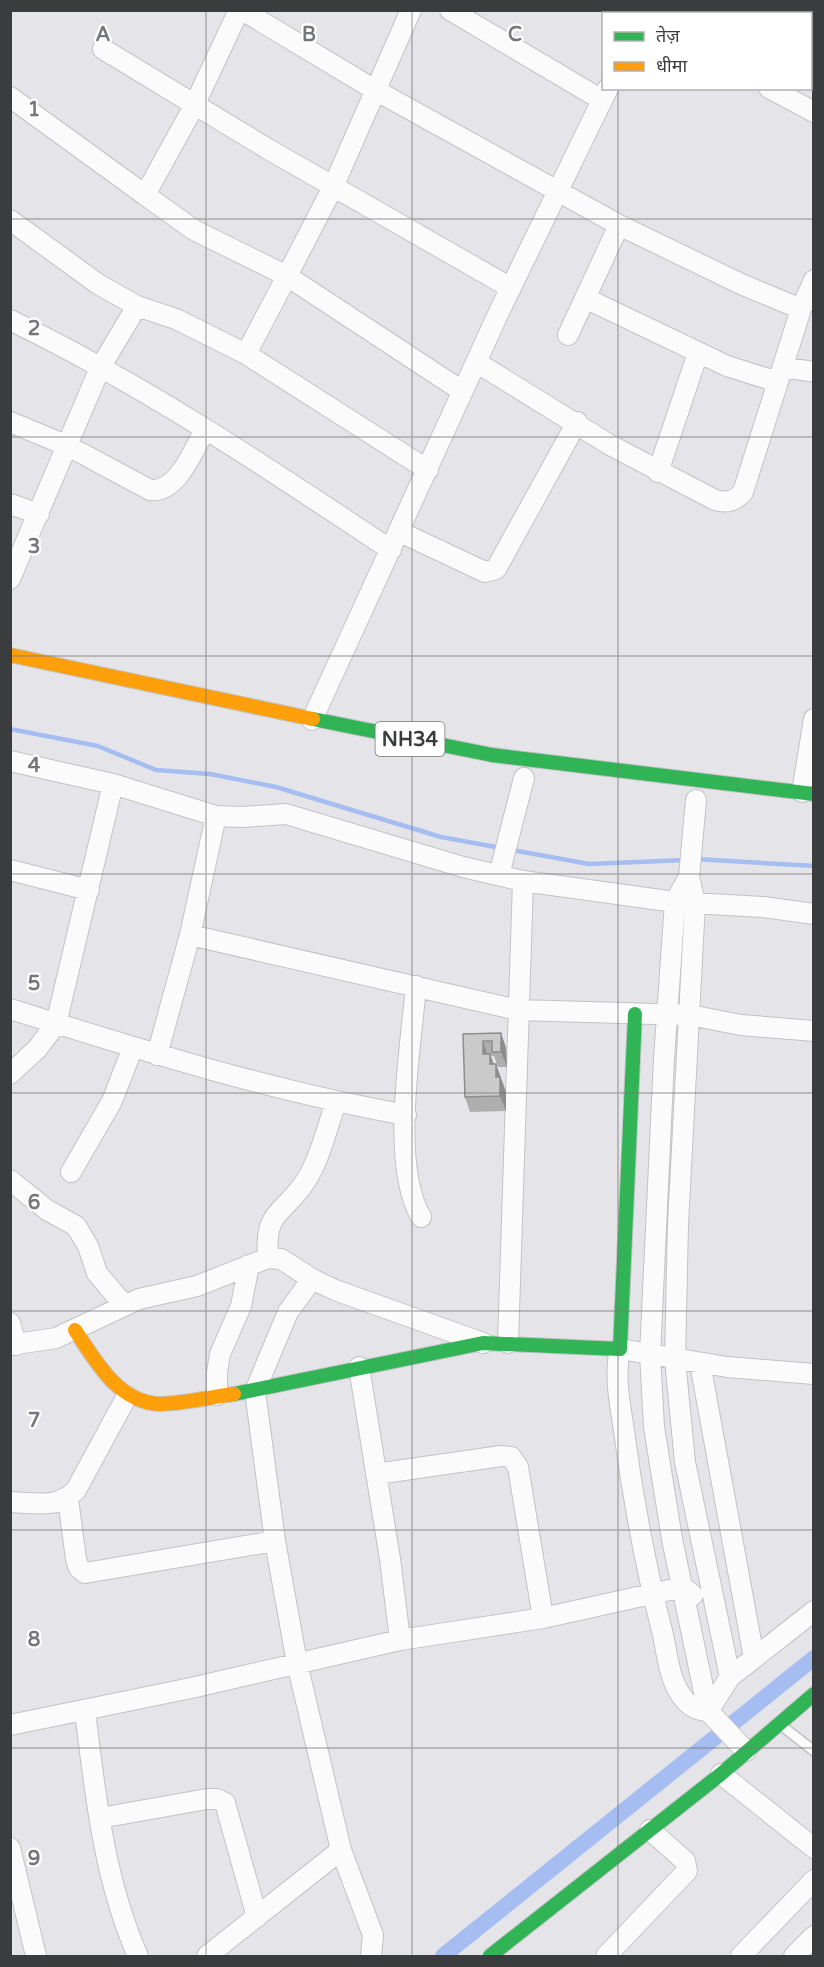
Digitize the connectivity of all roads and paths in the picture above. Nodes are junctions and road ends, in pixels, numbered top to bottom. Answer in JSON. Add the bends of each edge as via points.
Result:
{"nodes":[{"id":1,"x":240,"y":10,"type":"edge"},
{"id":2,"x":411,"y":10,"type":"edge"},
{"id":3,"x":450,"y":10,"type":"edge"},
{"id":4,"x":103,"y":49,"type":"dead end"},
{"id":5,"x":375,"y":90,"type":"junction"},
{"id":6,"x":773,"y":90,"type":"edge"},
{"id":7,"x":605,"y":94,"type":"edge"},
{"id":8,"x":10,"y":97,"type":"edge"},
{"id":9,"x":194,"y":106,"type":"junction"},
{"id":10,"x":813,"y":112,"type":"edge"},
{"id":11,"x":333,"y":187,"type":"junction"},
{"id":12,"x":558,"y":189,"type":"junction"},
{"id":13,"x":145,"y":195,"type":"junction"},
{"id":14,"x":10,"y":220,"type":"edge"},
{"id":15,"x":619,"y":225,"type":"junction"},
{"id":16,"x":287,"y":276,"type":"junction"},
{"id":17,"x":813,"y":280,"type":"edge"},
{"id":18,"x":511,"y":288,"type":"junction"},
{"id":19,"x":585,"y":298,"type":"junction"},
{"id":20,"x":137,"y":306,"type":"junction"},
{"id":21,"x":801,"y":309,"type":"junction"},
{"id":22,"x":10,"y":320,"type":"edge"},
{"id":23,"x":568,"y":335,"type":"dead end"},
{"id":24,"x":698,"y":353,"type":"junction"},
{"id":25,"x":246,"y":354,"type":"junction"},
{"id":26,"x":476,"y":362,"type":"junction"},
{"id":27,"x":100,"y":368,"type":"junction"},
{"id":28,"x":813,"y":372,"type":"edge"},
{"id":29,"x":780,"y":375,"type":"junction"},
{"id":30,"x":462,"y":391,"type":"junction"},
{"id":31,"x":10,"y":422,"type":"edge"},
{"id":32,"x":576,"y":422,"type":"junction"},
{"id":33,"x":205,"y":430,"type":"junction"},
{"id":34,"x":68,"y":446,"type":"junction"},
{"id":35,"x":428,"y":470,"type":"junction"},
{"id":36,"x":658,"y":472,"type":"junction"},
{"id":37,"x":10,"y":504,"type":"edge"},
{"id":38,"x":39,"y":514,"type":"junction"},
{"id":39,"x":399,"y":532,"type":"junction"},
{"id":40,"x":391,"y":550,"type":"junction"},
{"id":41,"x":10,"y":579,"type":"edge"},
{"id":42,"x":10,"y":655,"type":"edge"},
{"id":43,"x":813,"y":719,"type":"edge"},
{"id":44,"x":312,"y":720,"type":"junction"},
{"id":45,"x":10,"y":760,"type":"edge"},
{"id":46,"x":505,"y":776,"type":"dead end"},
{"id":47,"x":530,"y":779,"type":"joint"},
{"id":48,"x":113,"y":784,"type":"junction"},
{"id":49,"x":808,"y":793,"type":"edge"},
{"id":50,"x":696,"y":800,"type":"dead end"},
{"id":51,"x":216,"y":816,"type":"junction"},
{"id":52,"x":10,"y":870,"type":"edge"},
{"id":53,"x":499,"y":875,"type":"junction"},
{"id":54,"x":689,"y":877,"type":"junction"},
{"id":55,"x":523,"y":881,"type":"junction"},
{"id":56,"x":89,"y":890,"type":"junction"},
{"id":57,"x":675,"y":902,"type":"junction"},
{"id":58,"x":696,"y":903,"type":"junction"},
{"id":59,"x":813,"y":914,"type":"edge"},
{"id":60,"x":190,"y":935,"type":"junction"},
{"id":61,"x":416,"y":986,"type":"junction"},
{"id":62,"x":10,"y":1009,"type":"edge"},
{"id":63,"x":518,"y":1010,"type":"junction"},
{"id":64,"x":635,"y":1014,"type":"junction"},
{"id":65,"x":667,"y":1014,"type":"junction"},
{"id":66,"x":690,"y":1015,"type":"junction"},
{"id":67,"x":56,"y":1024,"type":"junction"},
{"id":68,"x":813,"y":1031,"type":"edge"},
{"id":69,"x":133,"y":1047,"type":"junction"},
{"id":70,"x":157,"y":1055,"type":"junction"},
{"id":71,"x":10,"y":1074,"type":"edge"},
{"id":72,"x":336,"y":1102,"type":"junction"},
{"id":73,"x":406,"y":1115,"type":"junction"},
{"id":74,"x":71,"y":1172,"type":"dead end"},
{"id":75,"x":10,"y":1180,"type":"edge"},
{"id":76,"x":421,"y":1216,"type":"dead end"},
{"id":77,"x":268,"y":1258,"type":"junction"},
{"id":78,"x":249,"y":1265,"type":"junction"},
{"id":79,"x":312,"y":1279,"type":"junction"},
{"id":80,"x":124,"y":1305,"type":"junction"},
{"id":81,"x":10,"y":1323,"type":"edge"},
{"id":82,"x":75,"y":1330,"type":"junction"},
{"id":83,"x":483,"y":1343,"type":"junction"},
{"id":84,"x":508,"y":1343,"type":"junction"},
{"id":85,"x":13,"y":1345,"type":"edge"},
{"id":86,"x":620,"y":1349,"type":"junction"},
{"id":87,"x":650,"y":1355,"type":"junction"},
{"id":88,"x":675,"y":1360,"type":"junction"},
{"id":89,"x":700,"y":1363,"type":"junction"},
{"id":90,"x":359,"y":1367,"type":"junction"},
{"id":91,"x":813,"y":1374,"type":"edge"},
{"id":92,"x":255,"y":1391,"type":"junction"},
{"id":93,"x":217,"y":1395,"type":"junction"},
{"id":94,"x":127,"y":1396,"type":"junction"},
{"id":95,"x":376,"y":1474,"type":"junction"},
{"id":96,"x":68,"y":1499,"type":"junction"},
{"id":97,"x":10,"y":1502,"type":"edge"},
{"id":98,"x":275,"y":1541,"type":"junction"},
{"id":99,"x":683,"y":1587,"type":"junction"},
{"id":100,"x":652,"y":1594,"type":"junction"},
{"id":101,"x":712,"y":1595,"type":"junction"},
{"id":102,"x":813,"y":1611,"type":"edge"},
{"id":103,"x":543,"y":1618,"type":"junction"},
{"id":104,"x":400,"y":1640,"type":"junction"},
{"id":105,"x":754,"y":1658,"type":"junction"},
{"id":106,"x":297,"y":1663,"type":"junction"},
{"id":107,"x":730,"y":1677,"type":"junction"},
{"id":108,"x":813,"y":1694,"type":"edge"},
{"id":109,"x":85,"y":1711,"type":"junction"},
{"id":110,"x":711,"y":1715,"type":"junction"},
{"id":111,"x":778,"y":1723,"type":"junction"},
{"id":112,"x":10,"y":1725,"type":"edge"},
{"id":113,"x":742,"y":1747,"type":"junction"},
{"id":114,"x":813,"y":1751,"type":"edge"},
{"id":115,"x":722,"y":1774,"type":"junction"},
{"id":116,"x":100,"y":1818,"type":"junction"},
{"id":117,"x":650,"y":1830,"type":"junction"},
{"id":118,"x":10,"y":1848,"type":"edge"},
{"id":119,"x":813,"y":1848,"type":"edge"},
{"id":120,"x":341,"y":1850,"type":"junction"},
{"id":121,"x":813,"y":1880,"type":"edge"},
{"id":122,"x":256,"y":1917,"type":"junction"},
{"id":123,"x":813,"y":1935,"type":"edge"},
{"id":124,"x":36,"y":1956,"type":"edge"},
{"id":125,"x":138,"y":1956,"type":"edge"},
{"id":126,"x":207,"y":1956,"type":"edge"},
{"id":127,"x":371,"y":1956,"type":"edge"},
{"id":128,"x":490,"y":1956,"type":"edge"},
{"id":129,"x":606,"y":1956,"type":"edge"},
{"id":130,"x":741,"y":1956,"type":"edge"},
{"id":131,"x":794,"y":1956,"type":"edge"}],
"edges":[{"from":1,"to":5,"type":"street"},
{"from":1,"to":9,"type":"street"},
{"from":2,"to":5,"type":"street"},
{"from":3,"to":7,"type":"street"},
{"from":4,"to":9,"type":"street"},
{"from":5,"to":11,"type":"street"},
{"from":5,"to":12,"type":"street"},
{"from":6,"to":10,"type":"street"},
{"from":7,"to":12,"type":"street"},
{"from":8,"to":13,"type":"street"},
{"from":9,"to":11,"type":"street"},
{"from":9,"to":13,"type":"street"},
{"from":11,"to":16,"type":"street"},
{"from":11,"to":18,"type":"street"},
{"from":12,"to":15,"type":"street"},
{"from":12,"to":18,"type":"street"},
{"from":13,"to":16,"type":"street","via":[[194,230]]},
{"from":14,"to":20,"type":"street","via":[[98,284]]},
{"from":15,"to":19,"type":"street"},
{"from":15,"to":21,"type":"street"},
{"from":16,"to":25,"type":"street"},
{"from":16,"to":30,"type":"street"},
{"from":17,"to":21,"type":"street"},
{"from":18,"to":26,"type":"street"},
{"from":19,"to":23,"type":"street"},
{"from":19,"to":24,"type":"street"},
{"from":20,"to":25,"type":"street","via":[[176,319]]},
{"from":20,"to":27,"type":"street"},
{"from":21,"to":29,"type":"street"},
{"from":22,"to":27,"type":"street"},
{"from":24,"to":29,"type":"street","via":[[757,377]]},
{"from":24,"to":36,"type":"street"},
{"from":25,"to":35,"type":"street"},
{"from":26,"to":30,"type":"street"},
{"from":26,"to":32,"type":"street"},
{"from":27,"to":33,"type":"street"},
{"from":27,"to":34,"type":"street"},
{"from":28,"to":29,"type":"street"},
{"from":29,"to":36,"type":"street","via":[[743,492],[737,499],[715,500]]},
{"from":30,"to":35,"type":"street"},
{"from":31,"to":34,"type":"street"},
{"from":32,"to":36,"type":"street"},
{"from":32,"to":39,"type":"street","via":[[496,569],[485,572]]},
{"from":33,"to":34,"type":"street","via":[[172,483],[158,491]]},
{"from":33,"to":40,"type":"street"},
{"from":34,"to":38,"type":"street"},
{"from":35,"to":39,"type":"street"},
{"from":37,"to":38,"type":"street"},
{"from":38,"to":41,"type":"street"},
{"from":39,"to":40,"type":"street"},
{"from":40,"to":44,"type":"street"},
{"from":42,"to":44,"type":"main road","number":"NH34"},
{"from":43,"to":49,"type":"street"},
{"from":44,"to":49,"type":"main road","number":"NH34","via":[[492,755]]},
{"from":45,"to":48,"type":"street"},
{"from":46,"to":47,"type":"main road"},
{"from":47,"to":53,"type":"street","via":[[511,828]]},
{"from":48,"to":51,"type":"street"},
{"from":48,"to":56,"type":"street"},
{"from":50,"to":54,"type":"street"},
{"from":51,"to":53,"type":"street","via":[[286,814]]},
{"from":51,"to":60,"type":"street"},
{"from":52,"to":56,"type":"street"},
{"from":53,"to":55,"type":"street"},
{"from":54,"to":57,"type":"street"},
{"from":54,"to":58,"type":"street"},
{"from":55,"to":57,"type":"street"},
{"from":55,"to":63,"type":"street"},
{"from":56,"to":67,"type":"street"},
{"from":57,"to":58,"type":"street"},
{"from":57,"to":65,"type":"street"},
{"from":58,"to":59,"type":"street"},
{"from":58,"to":66,"type":"street"},
{"from":60,"to":61,"type":"street"},
{"from":60,"to":70,"type":"street"},
{"from":61,"to":63,"type":"street"},
{"from":61,"to":73,"type":"street"},
{"from":62,"to":67,"type":"street"},
{"from":63,"to":64,"type":"street"},
{"from":63,"to":84,"type":"street"},
{"from":64,"to":65,"type":"street"},
{"from":64,"to":86,"type":"main road"},
{"from":65,"to":66,"type":"street"},
{"from":65,"to":87,"type":"street"},
{"from":66,"to":68,"type":"street","via":[[741,1025]]},
{"from":66,"to":88,"type":"street"},
{"from":67,"to":69,"type":"street"},
{"from":67,"to":71,"type":"street"},
{"from":69,"to":70,"type":"street"},
{"from":69,"to":74,"type":"street","via":[[112,1101]]},
{"from":70,"to":72,"type":"street"},
{"from":72,"to":73,"type":"street"},
{"from":72,"to":77,"type":"street","via":[[305,1181],[269,1225]]},
{"from":73,"to":76,"type":"street","via":[[408,1187]]},
{"from":75,"to":80,"type":"street","via":[[46,1210],[76,1226],[97,1274]]},
{"from":77,"to":78,"type":"street"},
{"from":77,"to":79,"type":"street","via":[[281,1259]]},
{"from":78,"to":80,"type":"street","via":[[197,1286]]},
{"from":78,"to":93,"type":"street","via":[[241,1306],[220,1354]]},
{"from":79,"to":83,"type":"street"},
{"from":79,"to":92,"type":"street","via":[[288,1312]]},
{"from":80,"to":82,"type":"street"},
{"from":81,"to":85,"type":"street"},
{"from":82,"to":85,"type":"street","via":[[56,1338]]},
{"from":82,"to":94,"type":"main road","via":[[112,1382]]},
{"from":83,"to":84,"type":"main road"},
{"from":83,"to":90,"type":"main road"},
{"from":84,"to":86,"type":"main road"},
{"from":86,"to":87,"type":"street"},
{"from":86,"to":100,"type":"street","via":[[620,1402]]},
{"from":87,"to":88,"type":"street"},
{"from":87,"to":99,"type":"street","via":[[654,1427]]},
{"from":88,"to":89,"type":"street"},
{"from":88,"to":101,"type":"street","via":[[685,1462]]},
{"from":89,"to":91,"type":"street"},
{"from":89,"to":105,"type":"street"},
{"from":90,"to":92,"type":"main road"},
{"from":90,"to":95,"type":"street"},
{"from":92,"to":93,"type":"main road"},
{"from":92,"to":98,"type":"street"},
{"from":93,"to":94,"type":"main road","via":[[159,1404]]},
{"from":94,"to":96,"type":"street"},
{"from":95,"to":103,"type":"street","via":[[511,1457],[518,1467]]},
{"from":95,"to":104,"type":"street"},
{"from":96,"to":97,"type":"street","via":[[45,1504]]},
{"from":96,"to":98,"type":"street","via":[[75,1559],[84,1572]]},
{"from":98,"to":106,"type":"street"},
{"from":99,"to":100,"type":"street"},
{"from":99,"to":101,"type":"street","via":[[693,1595]]},
{"from":99,"to":110,"type":"street"},
{"from":100,"to":103,"type":"street"},
{"from":100,"to":110,"type":"street","via":[[678,1691],[690,1706]]},
{"from":101,"to":107,"type":"street"},
{"from":102,"to":105,"type":"street"},
{"from":103,"to":104,"type":"street"},
{"from":104,"to":106,"type":"street"},
{"from":105,"to":107,"type":"street"},
{"from":106,"to":109,"type":"street"},
{"from":106,"to":120,"type":"street"},
{"from":107,"to":110,"type":"street"},
{"from":108,"to":111,"type":"main road"},
{"from":109,"to":112,"type":"street"},
{"from":109,"to":116,"type":"street"},
{"from":110,"to":113,"type":"street"},
{"from":111,"to":113,"type":"main road"},
{"from":111,"to":114,"type":"lane"},
{"from":113,"to":115,"type":"main road"},
{"from":115,"to":117,"type":"main road"},
{"from":115,"to":119,"type":"street"},
{"from":116,"to":122,"type":"street","via":[[207,1799],[217,1798],[225,1803]]},
{"from":116,"to":125,"type":"street","via":[[116,1893]]},
{"from":117,"to":128,"type":"main road"},
{"from":117,"to":129,"type":"street","via":[[685,1861],[687,1871]]},
{"from":118,"to":124,"type":"street"},
{"from":120,"to":122,"type":"street"},
{"from":120,"to":127,"type":"street","via":[[373,1935]]},
{"from":121,"to":130,"type":"street"},
{"from":122,"to":126,"type":"street"},
{"from":123,"to":131,"type":"street"}]}
